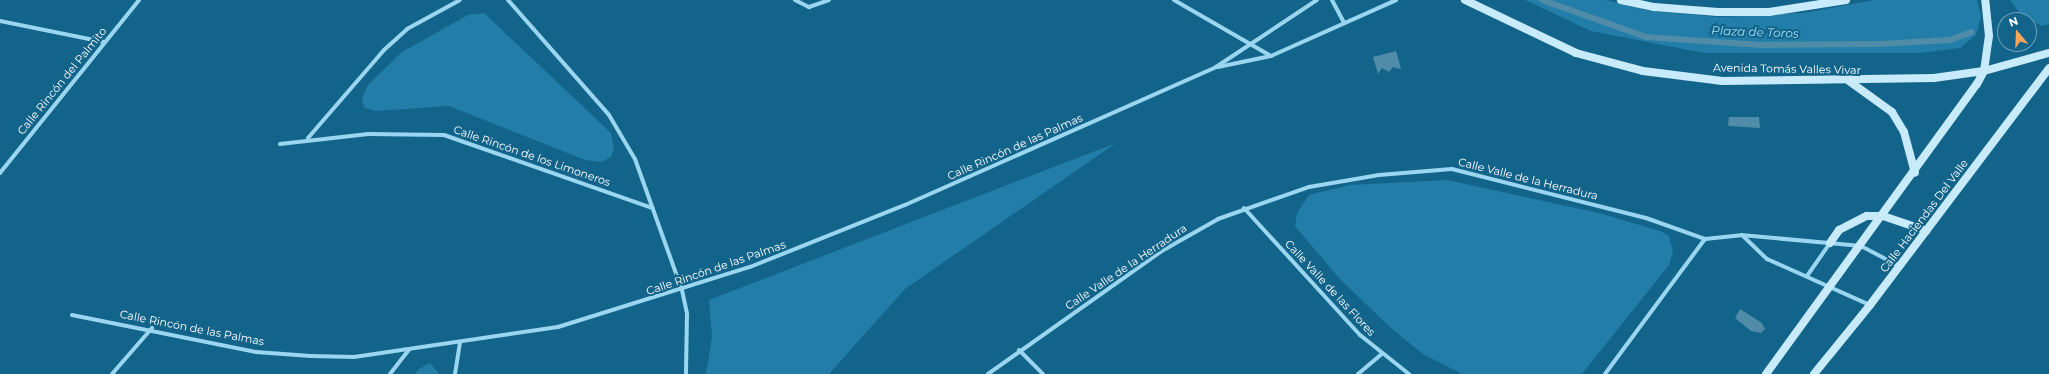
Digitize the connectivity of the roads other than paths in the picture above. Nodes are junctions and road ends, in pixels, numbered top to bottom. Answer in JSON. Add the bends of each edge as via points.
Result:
{"nodes":[{"id":1,"x":135,"y":0,"type":"edge"},
{"id":2,"x":138,"y":0,"type":"edge"},
{"id":3,"x":460,"y":0,"type":"edge"},
{"id":4,"x":508,"y":0,"type":"edge"},
{"id":5,"x":795,"y":0,"type":"edge"},
{"id":6,"x":829,"y":0,"type":"edge"},
{"id":7,"x":1174,"y":0,"type":"edge"},
{"id":8,"x":1317,"y":0,"type":"edge"},
{"id":9,"x":1332,"y":0,"type":"edge"},
{"id":10,"x":1396,"y":0,"type":"edge"},
{"id":11,"x":1467,"y":0,"type":"edge"},
{"id":12,"x":1621,"y":0,"type":"edge"},
{"id":13,"x":1846,"y":0,"type":"edge"},
{"id":14,"x":1985,"y":0,"type":"edge"},
{"id":15,"x":134,"y":5,"type":"junction"},
{"id":16,"x":0,"y":21,"type":"edge"},
{"id":17,"x":1344,"y":23,"type":"junction"},
{"id":18,"x":104,"y":42,"type":"junction"},
{"id":19,"x":1251,"y":45,"type":"junction"},
{"id":20,"x":2049,"y":53,"type":"edge"},
{"id":21,"x":1271,"y":56,"type":"junction"},
{"id":22,"x":1216,"y":67,"type":"junction"},
{"id":23,"x":2049,"y":68,"type":"edge"},
{"id":24,"x":1984,"y":71,"type":"junction"},
{"id":25,"x":1848,"y":81,"type":"junction"},
{"id":26,"x":308,"y":138,"type":"junction"},
{"id":27,"x":280,"y":144,"type":"dead end"},
{"id":28,"x":0,"y":173,"type":"edge"},
{"id":29,"x":1915,"y":173,"type":"junction"},
{"id":30,"x":653,"y":208,"type":"junction"},
{"id":31,"x":1244,"y":208,"type":"junction"},
{"id":32,"x":1883,"y":216,"type":"junction"},
{"id":33,"x":1927,"y":231,"type":"junction"},
{"id":34,"x":1741,"y":235,"type":"junction"},
{"id":35,"x":1705,"y":239,"type":"junction"},
{"id":36,"x":1830,"y":243,"type":"junction"},
{"id":37,"x":1860,"y":246,"type":"junction"},
{"id":38,"x":1900,"y":266,"type":"junction"},
{"id":39,"x":1807,"y":276,"type":"junction"},
{"id":40,"x":1831,"y":287,"type":"junction"},
{"id":41,"x":682,"y":290,"type":"junction"},
{"id":42,"x":1870,"y":305,"type":"junction"},
{"id":43,"x":72,"y":315,"type":"dead end"},
{"id":44,"x":152,"y":328,"type":"junction"},
{"id":45,"x":460,"y":343,"type":"junction"},
{"id":46,"x":409,"y":350,"type":"junction"},
{"id":47,"x":1019,"y":350,"type":"junction"},
{"id":48,"x":1382,"y":354,"type":"junction"},
{"id":49,"x":112,"y":374,"type":"edge"},
{"id":50,"x":390,"y":374,"type":"edge"},
{"id":51,"x":455,"y":374,"type":"edge"},
{"id":52,"x":686,"y":374,"type":"edge"},
{"id":53,"x":988,"y":374,"type":"edge"},
{"id":54,"x":1043,"y":374,"type":"edge"},
{"id":55,"x":1358,"y":374,"type":"edge"},
{"id":56,"x":1409,"y":374,"type":"edge"},
{"id":57,"x":1605,"y":374,"type":"edge"},
{"id":58,"x":1766,"y":374,"type":"edge"},
{"id":59,"x":1814,"y":374,"type":"edge"}],
"edges":[{"from":1,"to":15,"type":"street"},
{"from":2,"to":15,"type":"street","name":"Calle Rincón del Palmito"},
{"from":3,"to":26,"type":"street","via":[[408,29],[384,50]]},
{"from":4,"to":30,"type":"street","via":[[609,115],[635,159]]},
{"from":5,"to":6,"type":"street","via":[[809,7]]},
{"from":7,"to":19,"type":"street"},
{"from":8,"to":19,"type":"street","name":"Calle Rincón de las Palmas"},
{"from":9,"to":17,"type":"street"},
{"from":10,"to":17,"type":"street"},
{"from":11,"to":25,"type":"main road","name":"Avenida Tomás Valles Vivar","via":[[1576,53],[1643,71],[1722,81]]},
{"from":12,"to":13,"type":"main road","via":[[1654,7],[1726,12],[1808,8]]},
{"from":14,"to":24,"type":"main road","via":[[1989,36]]},
{"from":15,"to":18,"type":"street","name":"Calle Rincón del Palmito"},
{"from":16,"to":18,"type":"street"},
{"from":17,"to":21,"type":"street"},
{"from":18,"to":28,"type":"street","name":"Calle Rincón del Palmito"},
{"from":19,"to":21,"type":"street"},
{"from":19,"to":22,"type":"street","name":"Calle Rincón de las Palmas"},
{"from":20,"to":24,"type":"main road","name":"Avenida Tomás Valles Vivar"},
{"from":21,"to":22,"type":"street"},
{"from":22,"to":41,"type":"street","name":"Calle Rincón de las Palmas","via":[[828,238]]},
{"from":23,"to":33,"type":"main road","name":"Calle Haciendas Del Valle"},
{"from":24,"to":25,"type":"main road","name":"Avenida Tomás Valles Vivar","via":[[1934,78]]},
{"from":24,"to":29,"type":"main road","via":[[1963,108]]},
{"from":25,"to":29,"type":"main road","via":[[1892,112],[1904,132]]},
{"from":26,"to":27,"type":"street","name":"Calle Rincón de los Limoneros"},
{"from":26,"to":30,"type":"street","name":"Calle Rincón de los Limoneros","via":[[394,133],[444,135]]},
{"from":29,"to":32,"type":"main road"},
{"from":30,"to":41,"type":"street"},
{"from":31,"to":35,"type":"street","name":"Calle Valle de la Herradura","via":[[1343,180],[1452,169],[1646,218]]},
{"from":31,"to":47,"type":"street","name":"Calle Valle de la Herradura","via":[[1160,252]]},
{"from":31,"to":48,"type":"street","name":"Calle Valle de las Flores"},
{"from":32,"to":33,"type":"main road"},
{"from":32,"to":36,"type":"main road","via":[[1852,222]]},
{"from":32,"to":37,"type":"main road"},
{"from":33,"to":38,"type":"main road","name":"Calle Haciendas Del Valle"},
{"from":34,"to":35,"type":"street","name":"Calle Valle de la Herradura"},
{"from":34,"to":36,"type":"street","name":"Calle Valle de la Herradura"},
{"from":34,"to":39,"type":"street","via":[[1768,259]]},
{"from":35,"to":57,"type":"street"},
{"from":36,"to":37,"type":"street","name":"Calle Valle de la Herradura"},
{"from":36,"to":39,"type":"street"},
{"from":37,"to":38,"type":"street","name":"Calle Valle de la Herradura"},
{"from":37,"to":40,"type":"main road"},
{"from":38,"to":42,"type":"main road","name":"Calle Haciendas Del Valle"},
{"from":39,"to":40,"type":"street"},
{"from":40,"to":42,"type":"street"},
{"from":40,"to":58,"type":"main road"},
{"from":41,"to":45,"type":"street","name":"Calle Rincón de las Palmas","via":[[558,327]]},
{"from":41,"to":52,"type":"street","via":[[687,314]]},
{"from":42,"to":59,"type":"main road","name":"Calle Haciendas Del Valle"},
{"from":43,"to":44,"type":"street","name":"Calle Rincón de las Palmas"},
{"from":44,"to":46,"type":"street","name":"Calle Rincón de las Palmas","via":[[256,352],[354,357]]},
{"from":44,"to":49,"type":"street"},
{"from":45,"to":46,"type":"street","name":"Calle Rincón de las Palmas"},
{"from":45,"to":51,"type":"street"},
{"from":46,"to":50,"type":"street"},
{"from":47,"to":53,"type":"street","name":"Calle Valle de la Herradura"},
{"from":47,"to":54,"type":"street"},
{"from":48,"to":55,"type":"street"},
{"from":48,"to":56,"type":"street","name":"Calle Valle de las Flores"}]}
